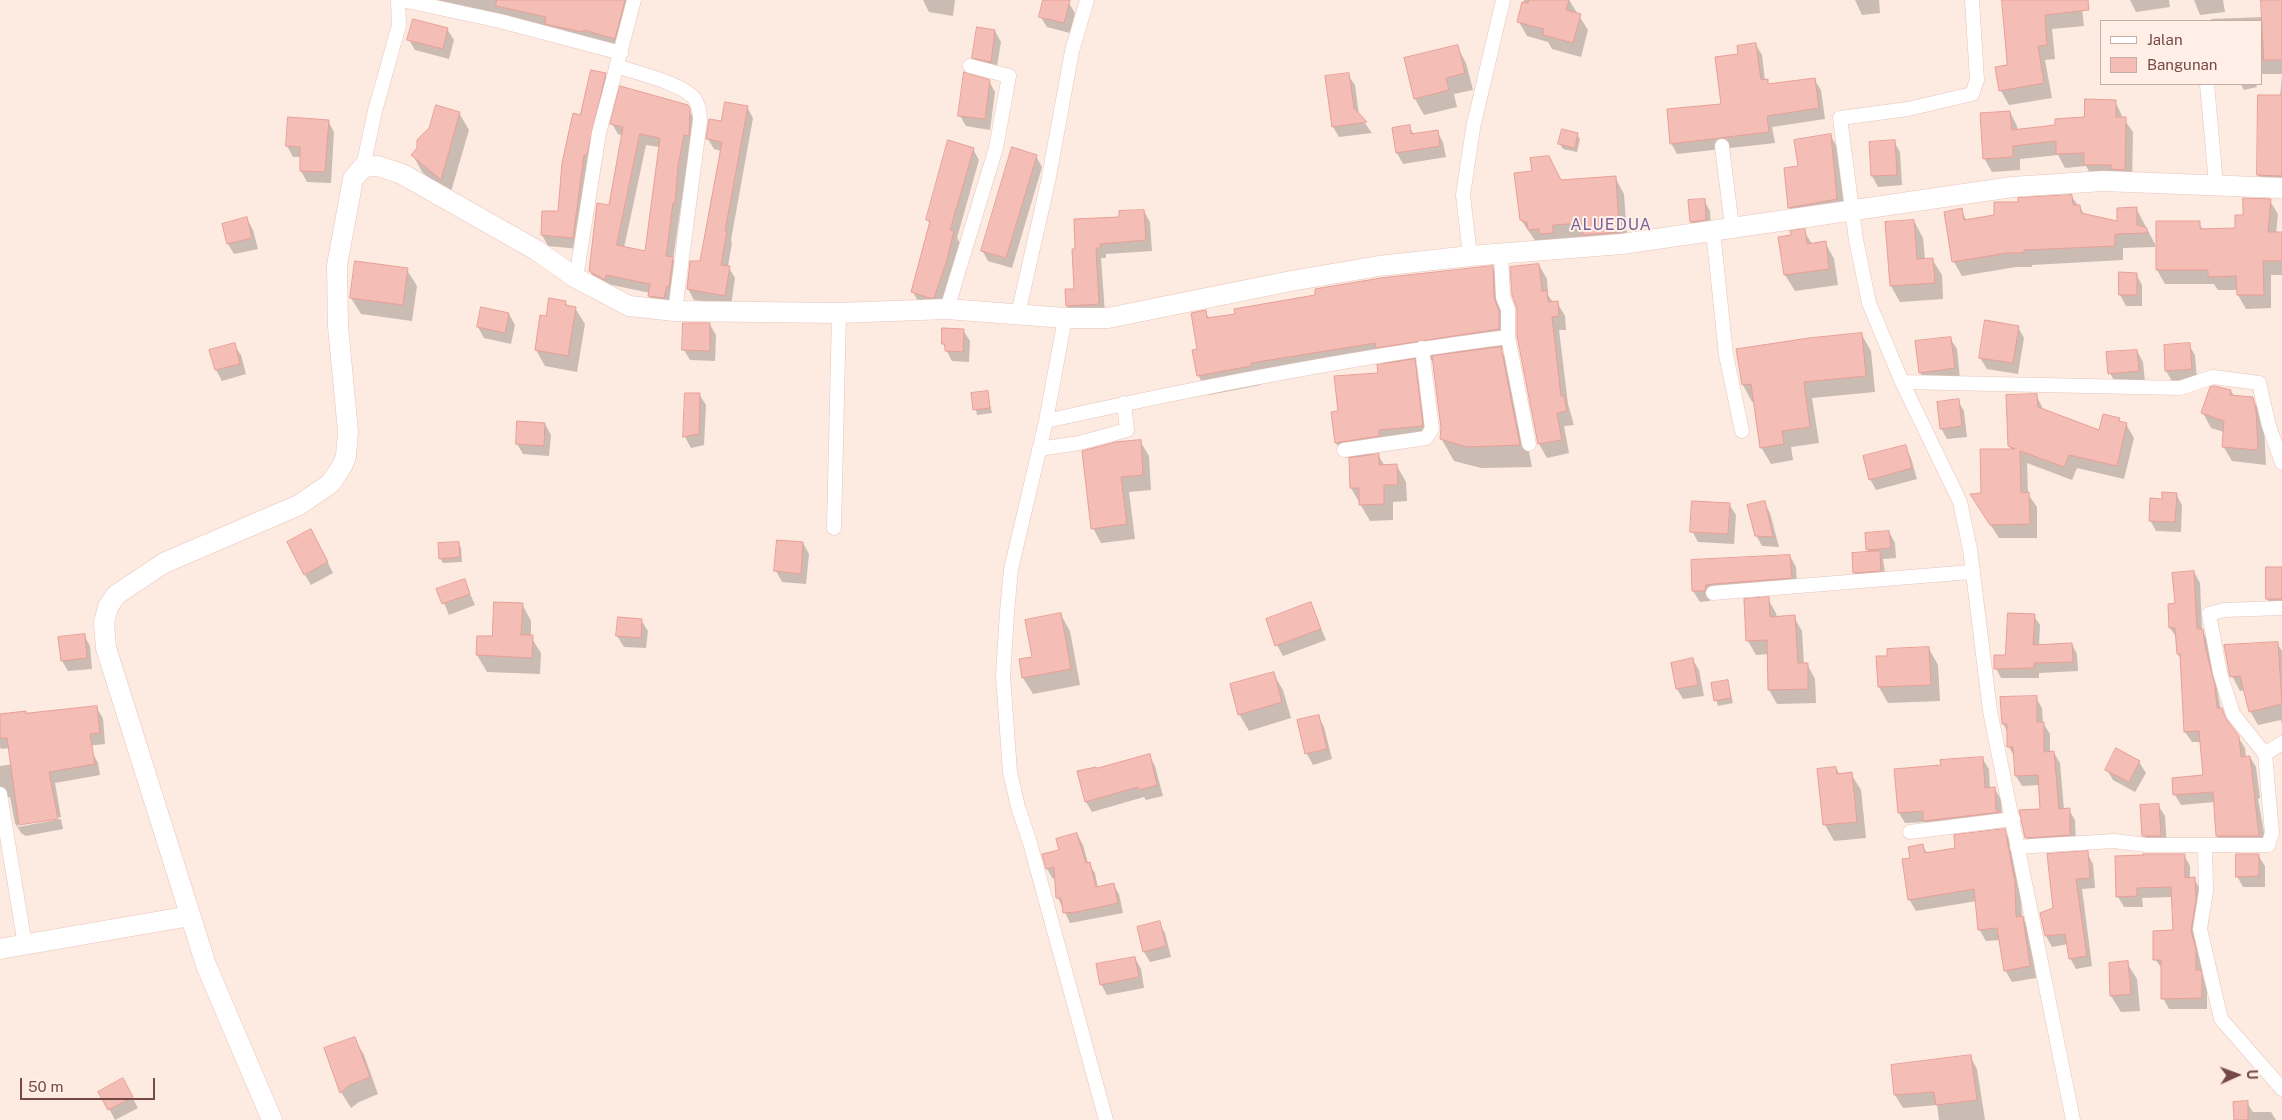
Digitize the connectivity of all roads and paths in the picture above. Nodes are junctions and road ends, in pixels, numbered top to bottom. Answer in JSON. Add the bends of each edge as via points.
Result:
{"nodes":[{"id":1,"x":400,"y":0,"type":"edge"},
{"id":2,"x":634,"y":0,"type":"edge"},
{"id":3,"x":1087,"y":0,"type":"edge"},
{"id":4,"x":1503,"y":0,"type":"edge"},
{"id":5,"x":1972,"y":0,"type":"edge"},
{"id":6,"x":619,"y":59,"type":"junction"},
{"id":7,"x":970,"y":66,"type":"dead end"},
{"id":8,"x":2207,"y":85,"type":"edge"},
{"id":9,"x":1722,"y":146,"type":"dead end"},
{"id":10,"x":363,"y":167,"type":"junction"},
{"id":11,"x":2216,"y":184,"type":"junction"},
{"id":12,"x":2282,"y":188,"type":"edge"},
{"id":13,"x":1851,"y":209,"type":"junction"},
{"id":14,"x":1722,"y":229,"type":"junction"},
{"id":15,"x":1501,"y":254,"type":"junction"},
{"id":16,"x":1470,"y":256,"type":"junction"},
{"id":17,"x":576,"y":278,"type":"junction"},
{"id":18,"x":946,"y":309,"type":"junction"},
{"id":19,"x":675,"y":311,"type":"junction"},
{"id":20,"x":839,"y":312,"type":"junction"},
{"id":21,"x":1018,"y":314,"type":"junction"},
{"id":22,"x":1065,"y":318,"type":"junction"},
{"id":23,"x":1508,"y":337,"type":"junction"},
{"id":24,"x":1422,"y":348,"type":"junction"},
{"id":25,"x":1902,"y":382,"type":"junction"},
{"id":26,"x":1124,"y":403,"type":"junction"},
{"id":27,"x":1046,"y":420,"type":"junction"},
{"id":28,"x":1742,"y":432,"type":"dead end"},
{"id":29,"x":1529,"y":444,"type":"dead end"},
{"id":30,"x":1039,"y":448,"type":"junction"},
{"id":31,"x":1344,"y":450,"type":"dead end"},
{"id":32,"x":2282,"y":463,"type":"edge"},
{"id":33,"x":834,"y":528,"type":"dead end"},
{"id":34,"x":1971,"y":572,"type":"junction"},
{"id":35,"x":1713,"y":593,"type":"dead end"},
{"id":36,"x":2282,"y":608,"type":"edge"},
{"id":37,"x":2282,"y":744,"type":"edge"},
{"id":38,"x":2265,"y":754,"type":"junction"},
{"id":39,"x":0,"y":794,"type":"edge"},
{"id":40,"x":2013,"y":819,"type":"junction"},
{"id":41,"x":1910,"y":832,"type":"dead end"},
{"id":42,"x":2205,"y":846,"type":"junction"},
{"id":43,"x":2017,"y":847,"type":"junction"},
{"id":44,"x":190,"y":916,"type":"junction"},
{"id":45,"x":25,"y":945,"type":"junction"},
{"id":46,"x":0,"y":949,"type":"edge"},
{"id":47,"x":2282,"y":1090,"type":"edge"},
{"id":48,"x":272,"y":1120,"type":"edge"},
{"id":49,"x":1106,"y":1120,"type":"edge"},
{"id":50,"x":2073,"y":1120,"type":"edge"}],
"edges":[{"from":1,"to":6,"type":"street","via":[[500,21]]},
{"from":1,"to":10,"type":"street","via":[[398,25]]},
{"from":2,"to":6,"type":"street"},
{"from":3,"to":21,"type":"street","via":[[1072,51],[1048,182]]},
{"from":4,"to":16,"type":"street","via":[[1473,128],[1462,195]]},
{"from":5,"to":13,"type":"street","via":[[1977,80],[1972,94],[1908,109],[1840,118]]},
{"from":6,"to":17,"type":"street","via":[[599,133]]},
{"from":6,"to":19,"type":"street","via":[[692,96],[699,106],[700,120]]},
{"from":7,"to":18,"type":"street","via":[[1010,76],[996,148]]},
{"from":8,"to":11,"type":"street"},
{"from":9,"to":14,"type":"street"},
{"from":10,"to":17,"type":"street","via":[[378,166],[402,174],[536,250]]},
{"from":10,"to":44,"type":"street","via":[[353,179],[337,265],[338,326],[348,432],[343,464],[331,482],[299,505],[164,563],[116,595],[108,607],[104,623],[106,648]]},
{"from":11,"to":12,"type":"street"},
{"from":11,"to":13,"type":"street","via":[[2103,181],[2012,187]]},
{"from":13,"to":14,"type":"street"},
{"from":13,"to":25,"type":"street","via":[[1869,303]]},
{"from":14,"to":15,"type":"street","via":[[1622,244]]},
{"from":14,"to":28,"type":"street","via":[[1726,355]]},
{"from":15,"to":16,"type":"street"},
{"from":15,"to":23,"type":"street"},
{"from":16,"to":22,"type":"street","via":[[1379,266],[1291,281],[1108,318]]},
{"from":17,"to":19,"type":"street","via":[[629,306]]},
{"from":18,"to":20,"type":"street"},
{"from":18,"to":21,"type":"street"},
{"from":19,"to":20,"type":"street"},
{"from":20,"to":33,"type":"street"},
{"from":21,"to":22,"type":"street"},
{"from":22,"to":27,"type":"street"},
{"from":23,"to":24,"type":"street"},
{"from":23,"to":29,"type":"street"},
{"from":24,"to":26,"type":"street"},
{"from":24,"to":31,"type":"street","via":[[1432,429],[1426,438]]},
{"from":25,"to":32,"type":"street","via":[[2180,388],[2213,377],[2259,383]]},
{"from":25,"to":34,"type":"street","via":[[1960,502],[1970,549]]},
{"from":26,"to":27,"type":"street"},
{"from":26,"to":30,"type":"street","via":[[1127,430],[1079,443]]},
{"from":27,"to":30,"type":"street"},
{"from":30,"to":49,"type":"street","via":[[1011,569],[1003,676],[1010,772]]},
{"from":34,"to":35,"type":"street"},
{"from":34,"to":40,"type":"street","via":[[1990,711]]},
{"from":36,"to":38,"type":"street","via":[[2224,610],[2209,614],[2220,673],[2233,714]]},
{"from":37,"to":38,"type":"street"},
{"from":38,"to":42,"type":"street","via":[[2272,833],[2268,845]]},
{"from":39,"to":45,"type":"street"},
{"from":40,"to":41,"type":"street"},
{"from":40,"to":43,"type":"street"},
{"from":42,"to":43,"type":"street","via":[[2146,846],[2114,841]]},
{"from":42,"to":47,"type":"street","via":[[2206,891],[2200,929],[2221,1019]]},
{"from":43,"to":50,"type":"street"},
{"from":44,"to":45,"type":"street"},
{"from":44,"to":48,"type":"street","via":[[206,965]]},
{"from":45,"to":46,"type":"street"}]}
